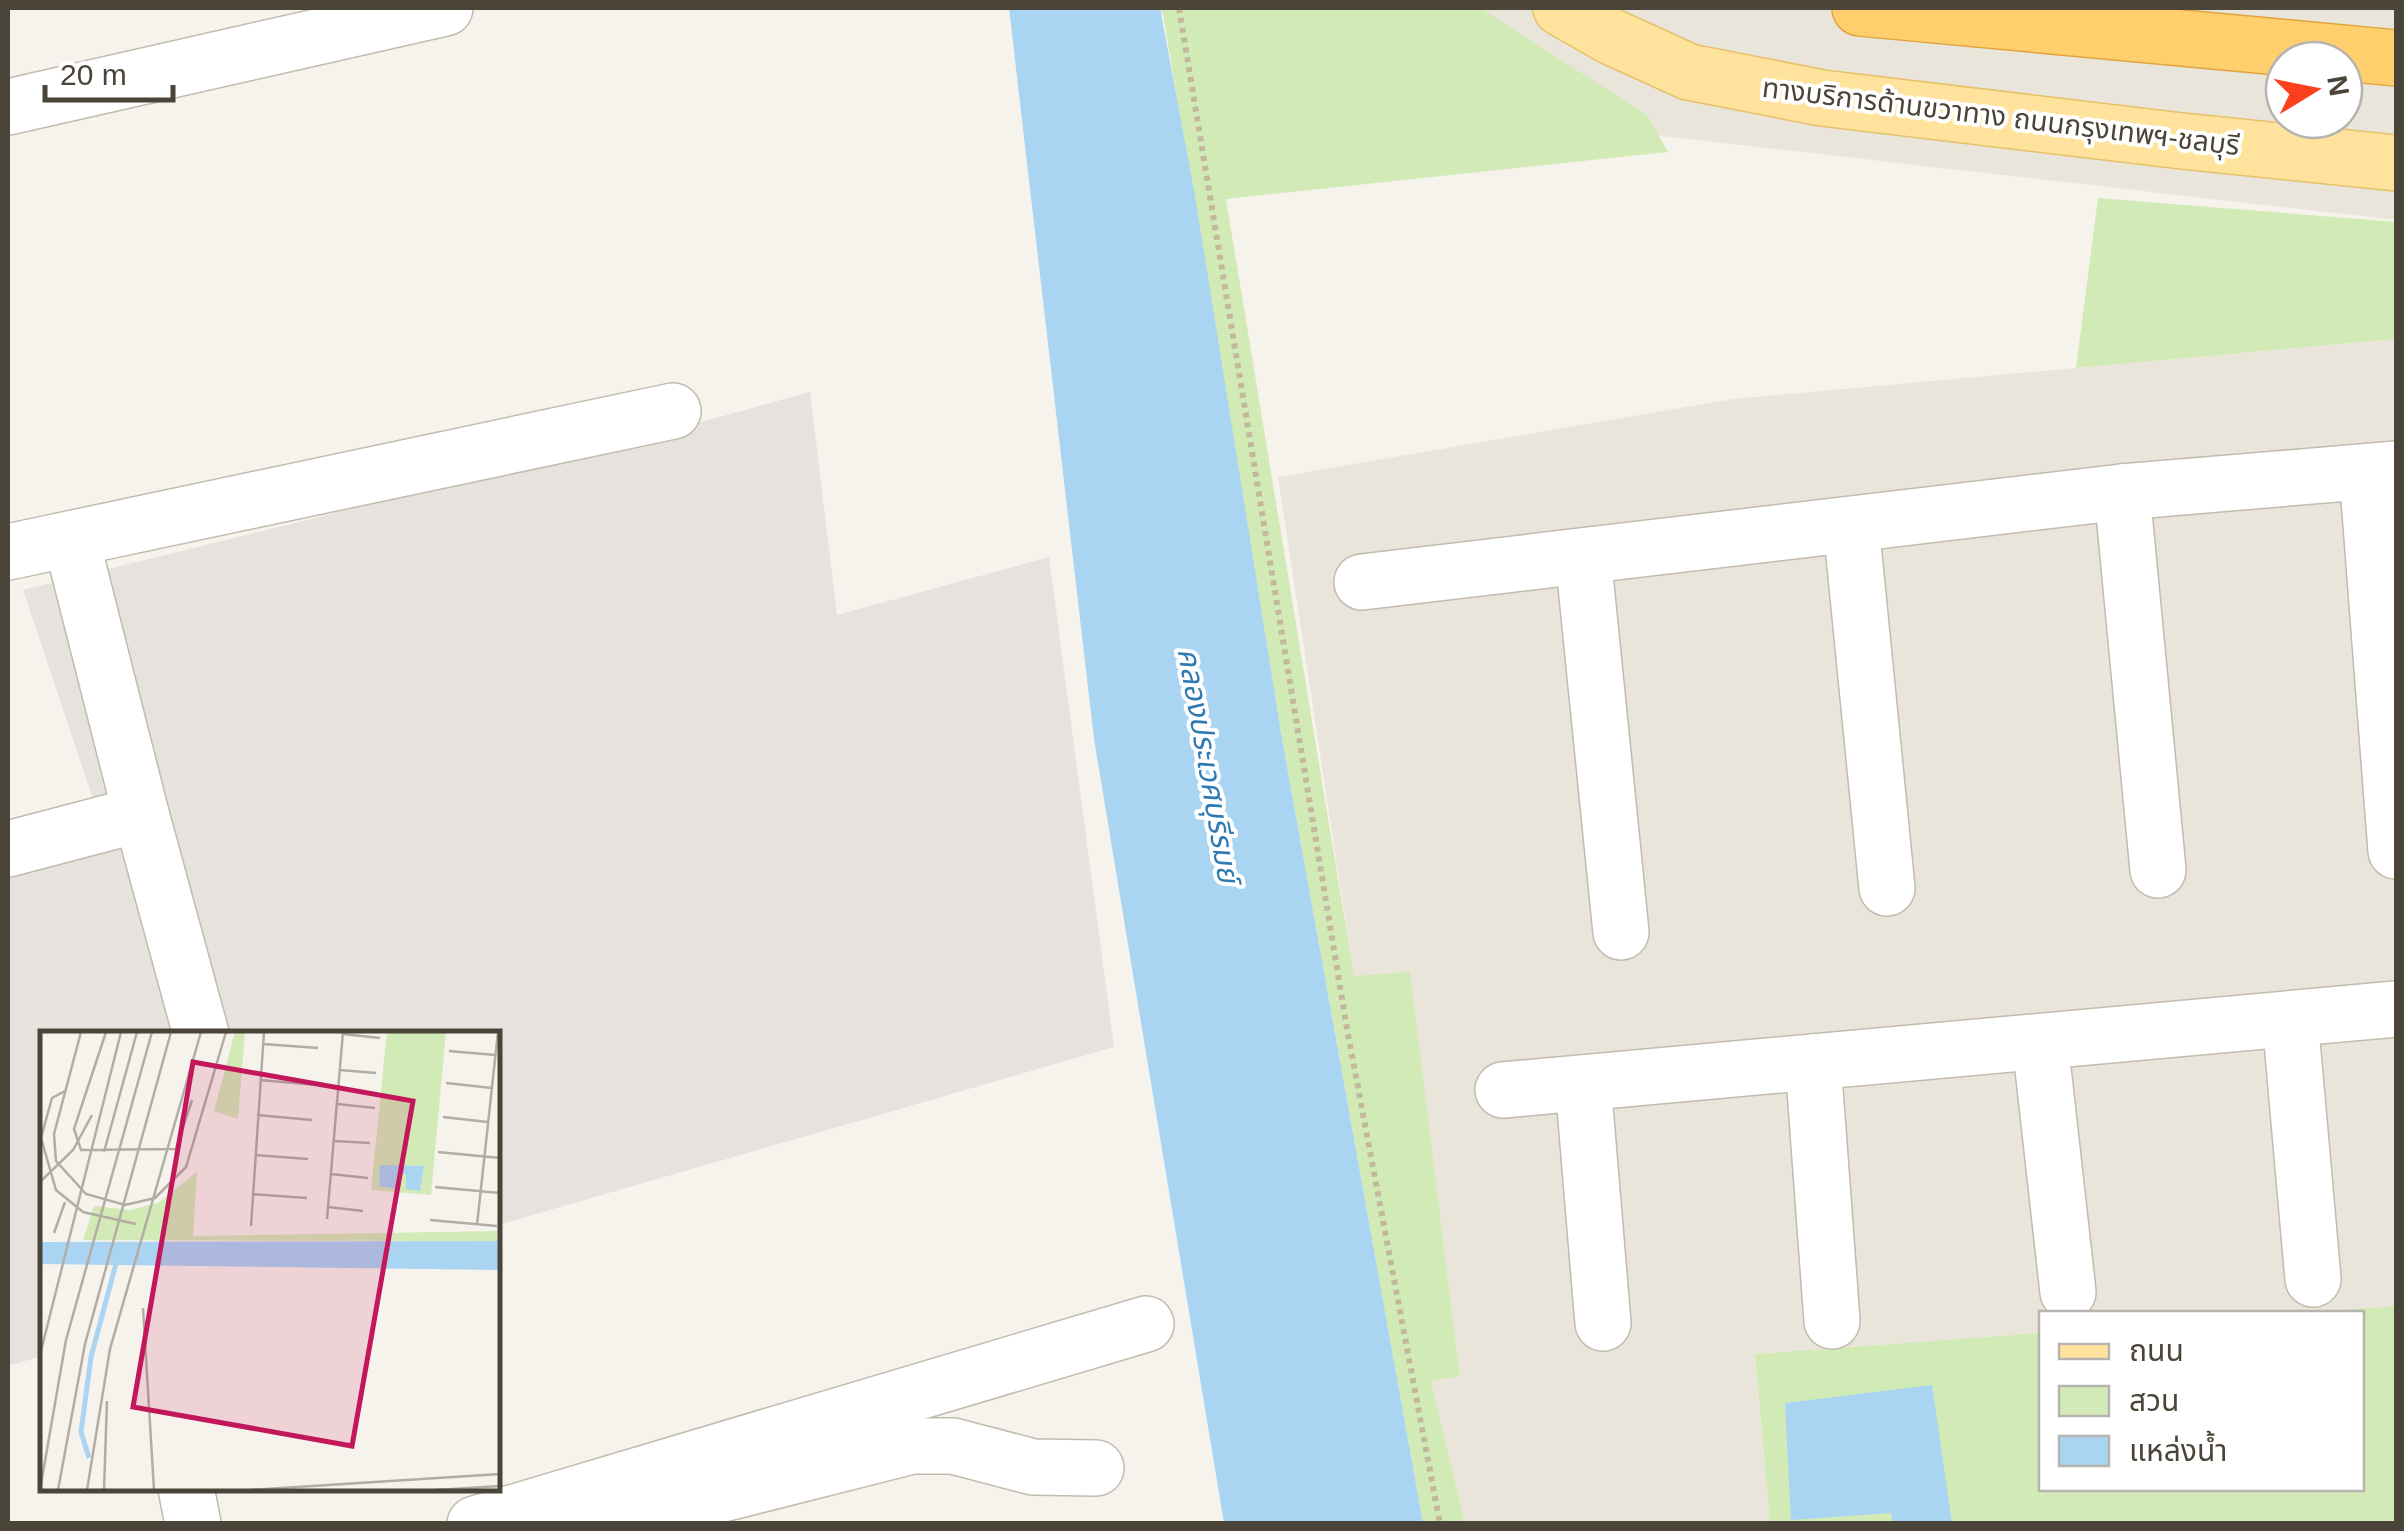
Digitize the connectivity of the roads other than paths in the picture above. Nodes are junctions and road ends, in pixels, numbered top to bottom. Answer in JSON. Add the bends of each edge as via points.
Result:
{"nodes":[{"id":1,"x":445,"y":8,"type":"edge"},
{"id":2,"x":1561,"y":8,"type":"edge"},
{"id":3,"x":1860,"y":8,"type":"edge"},
{"id":4,"x":2396,"y":58,"type":"edge"},
{"id":5,"x":8,"y":107,"type":"edge"},
{"id":6,"x":2396,"y":163,"type":"edge"},
{"id":7,"x":673,"y":411,"type":"dead end"},
{"id":8,"x":2382,"y":470,"type":"edge"},
{"id":9,"x":2122,"y":492,"type":"junction"},
{"id":10,"x":1851,"y":524,"type":"junction"},
{"id":11,"x":71,"y":539,"type":"junction"},
{"id":12,"x":8,"y":552,"type":"edge"},
{"id":13,"x":1582,"y":556,"type":"junction"},
{"id":14,"x":1362,"y":582,"type":"dead end"},
{"id":15,"x":141,"y":814,"type":"junction"},
{"id":16,"x":8,"y":849,"type":"edge"},
{"id":17,"x":2396,"y":851,"type":"edge"},
{"id":18,"x":2158,"y":870,"type":"dead end"},
{"id":19,"x":1887,"y":888,"type":"dead end"},
{"id":20,"x":1620,"y":932,"type":"dead end"},
{"id":21,"x":2396,"y":1009,"type":"edge"},
{"id":22,"x":2290,"y":1019,"type":"junction"},
{"id":23,"x":200,"y":1031,"type":"edge"},
{"id":24,"x":2040,"y":1042,"type":"junction"},
{"id":25,"x":1813,"y":1062,"type":"junction"},
{"id":26,"x":1582,"y":1084,"type":"junction"},
{"id":27,"x":1503,"y":1090,"type":"dead end"},
{"id":28,"x":2314,"y":1278,"type":"dead end"},
{"id":29,"x":2068,"y":1292,"type":"dead end"},
{"id":30,"x":1832,"y":1320,"type":"dead end"},
{"id":31,"x":1146,"y":1324,"type":"dead end"},
{"id":32,"x":1603,"y":1324,"type":"dead end"},
{"id":33,"x":1096,"y":1468,"type":"dead end"},
{"id":34,"x":187,"y":1491,"type":"edge"},
{"id":35,"x":193,"y":1524,"type":"edge"},
{"id":36,"x":475,"y":1524,"type":"edge"},
{"id":37,"x":604,"y":1524,"type":"edge"}],
"edges":[{"from":1,"to":5,"type":"street"},
{"from":2,"to":6,"type":"main road","name":"ทางบริการด้านขวาทาง ถนนกรุงเทพฯ-ชลบุรี","via":[[1689,72],[1822,98]]},
{"from":3,"to":4,"type":"highway"},
{"from":7,"to":11,"type":"street"},
{"from":8,"to":9,"type":"street"},
{"from":8,"to":17,"type":"street"},
{"from":9,"to":10,"type":"street"},
{"from":9,"to":18,"type":"street"},
{"from":10,"to":13,"type":"street"},
{"from":10,"to":19,"type":"street"},
{"from":11,"to":12,"type":"street"},
{"from":11,"to":15,"type":"street"},
{"from":13,"to":14,"type":"street"},
{"from":13,"to":20,"type":"street"},
{"from":15,"to":16,"type":"street"},
{"from":15,"to":23,"type":"street"},
{"from":21,"to":22,"type":"street"},
{"from":22,"to":24,"type":"street"},
{"from":22,"to":28,"type":"street"},
{"from":24,"to":25,"type":"street"},
{"from":24,"to":29,"type":"street"},
{"from":25,"to":26,"type":"street"},
{"from":25,"to":30,"type":"street"},
{"from":26,"to":27,"type":"street"},
{"from":26,"to":32,"type":"street"},
{"from":31,"to":36,"type":"street"},
{"from":33,"to":37,"type":"street","via":[[1032,1467],[953,1446],[912,1446]]},
{"from":34,"to":35,"type":"street"}]}
